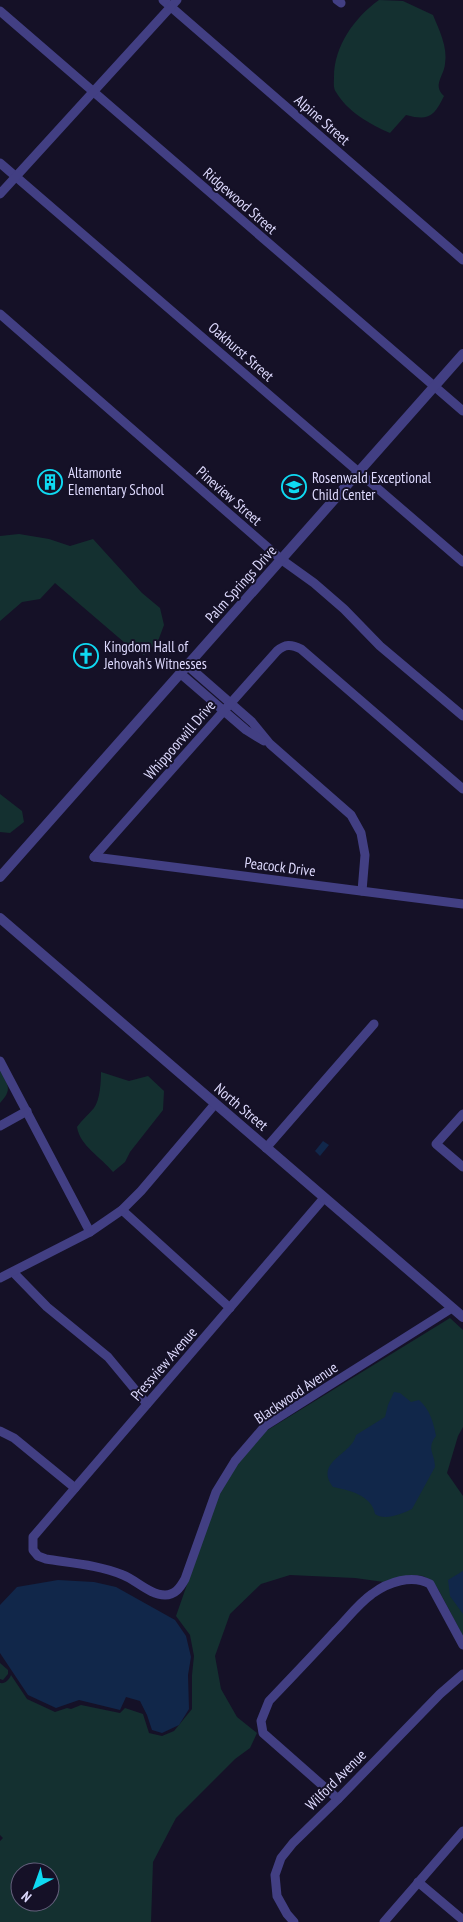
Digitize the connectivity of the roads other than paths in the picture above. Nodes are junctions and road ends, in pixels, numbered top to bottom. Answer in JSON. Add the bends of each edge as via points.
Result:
{"nodes":[{"id":1,"x":163,"y":0,"type":"edge"},
{"id":2,"x":174,"y":4,"type":"edge"},
{"id":3,"x":0,"y":11,"type":"edge"},
{"id":4,"x":93,"y":92,"type":"junction"},
{"id":5,"x":0,"y":163,"type":"edge"},
{"id":6,"x":16,"y":177,"type":"junction"},
{"id":7,"x":0,"y":194,"type":"edge"},
{"id":8,"x":463,"y":260,"type":"edge"},
{"id":9,"x":0,"y":314,"type":"edge"},
{"id":10,"x":463,"y":354,"type":"edge"},
{"id":11,"x":434,"y":386,"type":"junction"},
{"id":12,"x":463,"y":411,"type":"edge"},
{"id":13,"x":359,"y":472,"type":"junction"},
{"id":14,"x":282,"y":560,"type":"junction"},
{"id":15,"x":463,"y":562,"type":"edge"},
{"id":16,"x":188,"y":666,"type":"junction"},
{"id":17,"x":181,"y":674,"type":"junction"},
{"id":18,"x":231,"y":703,"type":"junction"},
{"id":19,"x":224,"y":711,"type":"junction"},
{"id":20,"x":463,"y":716,"type":"edge"},
{"id":21,"x":270,"y":744,"type":"junction"},
{"id":22,"x":463,"y":789,"type":"edge"},
{"id":23,"x":94,"y":857,"type":"joint"},
{"id":24,"x":0,"y":877,"type":"edge"},
{"id":25,"x":362,"y":891,"type":"junction"},
{"id":26,"x":463,"y":904,"type":"edge"},
{"id":27,"x":0,"y":918,"type":"edge"},
{"id":28,"x":374,"y":1024,"type":"dead end"},
{"id":29,"x":0,"y":1061,"type":"edge"},
{"id":30,"x":215,"y":1104,"type":"junction"},
{"id":31,"x":26,"y":1111,"type":"junction"},
{"id":32,"x":463,"y":1114,"type":"edge"},
{"id":33,"x":0,"y":1126,"type":"edge"},
{"id":34,"x":266,"y":1148,"type":"junction"},
{"id":35,"x":463,"y":1167,"type":"edge"},
{"id":36,"x":324,"y":1198,"type":"junction"},
{"id":37,"x":122,"y":1210,"type":"junction"},
{"id":38,"x":90,"y":1232,"type":"junction"},
{"id":39,"x":13,"y":1272,"type":"junction"},
{"id":40,"x":0,"y":1278,"type":"edge"},
{"id":41,"x":230,"y":1308,"type":"junction"},
{"id":42,"x":452,"y":1308,"type":"junction"},
{"id":43,"x":463,"y":1317,"type":"edge"},
{"id":44,"x":147,"y":1404,"type":"junction"},
{"id":45,"x":0,"y":1432,"type":"edge"},
{"id":46,"x":75,"y":1488,"type":"junction"},
{"id":47,"x":33,"y":1550,"type":"joint"},
{"id":48,"x":463,"y":1645,"type":"edge"},
{"id":49,"x":463,"y":1674,"type":"edge"},
{"id":50,"x":338,"y":1799,"type":"junction"},
{"id":51,"x":463,"y":1831,"type":"edge"},
{"id":52,"x":418,"y":1882,"type":"junction"},
{"id":53,"x":463,"y":1920,"type":"edge"},
{"id":54,"x":294,"y":1922,"type":"edge"},
{"id":55,"x":384,"y":1922,"type":"edge"}],
"edges":[{"from":1,"to":2,"type":"street","name":"Alpine Street"},
{"from":2,"to":4,"type":"street"},
{"from":2,"to":8,"type":"street","name":"Alpine Street"},
{"from":3,"to":4,"type":"street","name":"Ridgewood Street"},
{"from":4,"to":6,"type":"street"},
{"from":4,"to":11,"type":"street","name":"Ridgewood Street"},
{"from":5,"to":6,"type":"street","name":"Oakhurst Street"},
{"from":6,"to":7,"type":"street"},
{"from":6,"to":13,"type":"street","name":"Oakhurst Street"},
{"from":9,"to":14,"type":"street","name":"Pineview Street"},
{"from":10,"to":11,"type":"street","name":"Palm Springs Drive"},
{"from":11,"to":12,"type":"street","name":"Ridgewood Street"},
{"from":11,"to":13,"type":"street","name":"Palm Springs Drive"},
{"from":13,"to":14,"type":"street","name":"Palm Springs Drive"},
{"from":13,"to":15,"type":"street","name":"Oakhurst Street"},
{"from":14,"to":16,"type":"street","name":"Palm Springs Drive"},
{"from":14,"to":20,"type":"street","name":"Pineview Street","via":[[314,583],[380,646]]},
{"from":16,"to":17,"type":"street","name":"Palm Springs Drive"},
{"from":16,"to":18,"type":"street"},
{"from":17,"to":19,"type":"street"},
{"from":17,"to":24,"type":"street","name":"Palm Springs Drive"},
{"from":18,"to":19,"type":"street","name":"Whippoorwill Drive"},
{"from":18,"to":21,"type":"street"},
{"from":18,"to":22,"type":"street","name":"Whippoorwill Drive","via":[[282,646],[301,649]]},
{"from":19,"to":21,"type":"street","via":[[246,730]]},
{"from":19,"to":23,"type":"street","name":"Whippoorwill Drive"},
{"from":21,"to":25,"type":"street","via":[[351,815],[361,833],[365,855]]},
{"from":23,"to":25,"type":"street","name":"Peacock Drive"},
{"from":25,"to":26,"type":"street","name":"Peacock Drive"},
{"from":27,"to":30,"type":"street","name":"North Street"},
{"from":28,"to":34,"type":"street"},
{"from":29,"to":31,"type":"street"},
{"from":30,"to":34,"type":"street","name":"North Street"},
{"from":30,"to":37,"type":"street"},
{"from":31,"to":33,"type":"street"},
{"from":31,"to":38,"type":"street"},
{"from":32,"to":35,"type":"street","via":[[436,1144]]},
{"from":34,"to":36,"type":"street","name":"North Street"},
{"from":36,"to":41,"type":"street","name":"Pressview Avenue"},
{"from":36,"to":42,"type":"street","name":"North Street"},
{"from":37,"to":38,"type":"street"},
{"from":37,"to":41,"type":"street"},
{"from":38,"to":39,"type":"street"},
{"from":39,"to":40,"type":"street"},
{"from":39,"to":44,"type":"street","via":[[47,1307],[108,1357]]},
{"from":41,"to":44,"type":"street","name":"Pressview Avenue"},
{"from":42,"to":43,"type":"street","name":"North Street"},
{"from":42,"to":47,"type":"street","name":"Blackwood Avenue","via":[[265,1426],[235,1461],[216,1492],[185,1579],[174,1593],[157,1594],[124,1575],[46,1559]]},
{"from":44,"to":46,"type":"street","name":"Pressview Avenue"},
{"from":45,"to":46,"type":"street","via":[[14,1438]]},
{"from":46,"to":47,"type":"street","name":"Pressview Avenue","via":[[34,1537]]},
{"from":48,"to":50,"type":"street","via":[[430,1584],[422,1580],[407,1580],[386,1586],[364,1600],[269,1701],[262,1721],[263,1733]]},
{"from":49,"to":50,"type":"street","name":"Wilford Avenue"},
{"from":50,"to":54,"type":"street","name":"Wilford Avenue","via":[[292,1842],[281,1858],[275,1875],[277,1896]]},
{"from":51,"to":52,"type":"street"},
{"from":52,"to":53,"type":"street"},
{"from":52,"to":55,"type":"street"}]}
